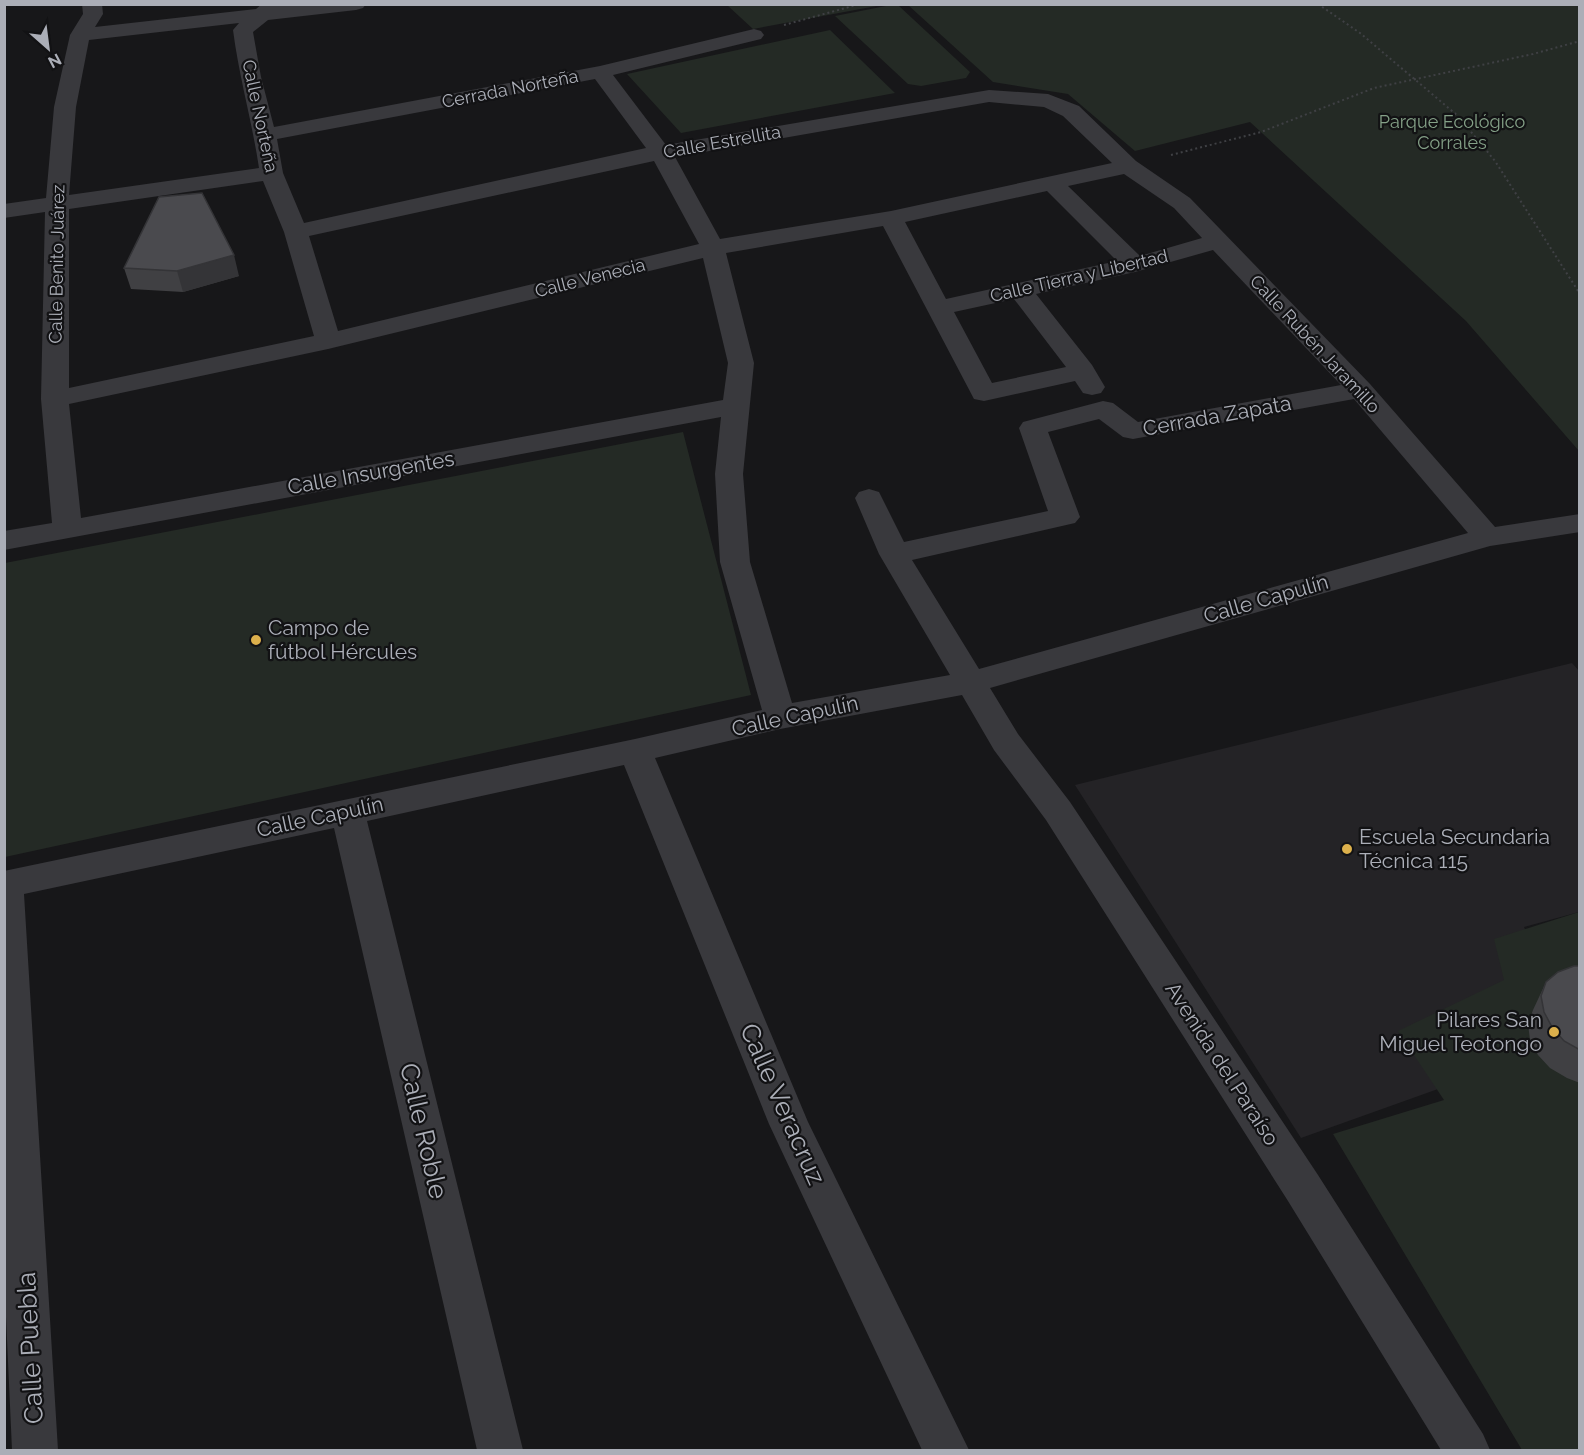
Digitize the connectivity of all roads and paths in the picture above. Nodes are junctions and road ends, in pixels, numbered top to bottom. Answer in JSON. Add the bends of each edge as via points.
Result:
{"nodes":[{"id":1,"x":92,"y":4,"type":"edge"},
{"id":2,"x":356,"y":4,"type":"edge"},
{"id":3,"x":860,"y":4,"type":"edge"},
{"id":4,"x":1318,"y":4,"type":"edge"},
{"id":5,"x":270,"y":9,"type":"edge"},
{"id":6,"x":80,"y":35,"type":"junction"},
{"id":7,"x":754,"y":35,"type":"joint"},
{"id":8,"x":1580,"y":41,"type":"edge"},
{"id":9,"x":600,"y":72,"type":"junction"},
{"id":10,"x":1412,"y":78,"type":"junction"},
{"id":11,"x":265,"y":135,"type":"junction"},
{"id":12,"x":661,"y":153,"type":"junction"},
{"id":13,"x":1128,"y":166,"type":"junction"},
{"id":14,"x":271,"y":173,"type":"junction"},
{"id":15,"x":1052,"y":183,"type":"junction"},
{"id":16,"x":57,"y":204,"type":"junction"},
{"id":17,"x":4,"y":211,"type":"edge"},
{"id":18,"x":891,"y":219,"type":"junction"},
{"id":19,"x":296,"y":232,"type":"junction"},
{"id":20,"x":1219,"y":242,"type":"junction"},
{"id":21,"x":713,"y":248,"type":"junction"},
{"id":22,"x":1135,"y":265,"type":"junction"},
{"id":23,"x":1020,"y":290,"type":"junction"},
{"id":24,"x":1580,"y":294,"type":"edge"},
{"id":25,"x":938,"y":308,"type":"junction"},
{"id":26,"x":328,"y":341,"type":"junction"},
{"id":27,"x":1083,"y":371,"type":"junction"},
{"id":28,"x":1360,"y":390,"type":"junction"},
{"id":29,"x":984,"y":393,"type":"junction"},
{"id":30,"x":55,"y":399,"type":"junction"},
{"id":31,"x":736,"y":406,"type":"junction"},
{"id":32,"x":1103,"y":409,"type":"junction"},
{"id":33,"x":1033,"y":428,"type":"junction"},
{"id":34,"x":869,"y":498,"type":"dead end"},
{"id":35,"x":1580,"y":524,"type":"edge"},
{"id":36,"x":67,"y":529,"type":"junction"},
{"id":37,"x":1488,"y":537,"type":"junction"},
{"id":38,"x":4,"y":541,"type":"edge"},
{"id":39,"x":894,"y":554,"type":"junction"},
{"id":40,"x":971,"y":682,"type":"junction"},
{"id":41,"x":780,"y":717,"type":"junction"},
{"id":42,"x":634,"y":752,"type":"junction"},
{"id":43,"x":347,"y":811,"type":"junction"},
{"id":44,"x":5,"y":885,"type":"edge"},
{"id":45,"x":35,"y":1450,"type":"edge"},
{"id":46,"x":500,"y":1450,"type":"edge"},
{"id":47,"x":946,"y":1450,"type":"edge"},
{"id":48,"x":1467,"y":1450,"type":"edge"}],
"edges":[{"from":1,"to":6,"type":"street","name":"Calle Benito Juárez","via":[[93,14]]},
{"from":2,"to":5,"type":"street"},
{"from":3,"to":7,"type":"path"},
{"from":4,"to":10,"type":"path","via":[[1360,33]]},
{"from":5,"to":6,"type":"street"},
{"from":5,"to":11,"type":"street","name":"Calle Norteña","via":[[243,30]]},
{"from":6,"to":16,"type":"street","name":"Calle Benito Juárez","via":[[65,107]]},
{"from":7,"to":9,"type":"street","name":"Cerrada Norteña"},
{"from":8,"to":10,"type":"path"},
{"from":9,"to":11,"type":"street","name":"Cerrada Norteña"},
{"from":9,"to":12,"type":"street"},
{"from":10,"to":13,"type":"path","via":[[1374,88],[1261,132]]},
{"from":10,"to":24,"type":"path","via":[[1458,116],[1495,161]]},
{"from":11,"to":14,"type":"street","name":"Calle Norteña"},
{"from":12,"to":13,"type":"street","name":"Calle Estrellita","via":[[989,96],[1048,101],[1071,111]]},
{"from":12,"to":19,"type":"street","name":"Calle Estrellita"},
{"from":12,"to":21,"type":"street"},
{"from":13,"to":15,"type":"street","name":"Calle Venecia"},
{"from":13,"to":20,"type":"street","name":"Calle Rubén Jaramillo","via":[[1182,203]]},
{"from":14,"to":16,"type":"street"},
{"from":14,"to":19,"type":"street","name":"Calle Norteña"},
{"from":15,"to":18,"type":"street","name":"Calle Venecia"},
{"from":15,"to":22,"type":"street"},
{"from":16,"to":17,"type":"street"},
{"from":16,"to":30,"type":"street","name":"Calle Benito Juárez"},
{"from":18,"to":21,"type":"street","name":"Calle Venecia"},
{"from":18,"to":25,"type":"street"},
{"from":19,"to":26,"type":"street","name":"Calle Norteña"},
{"from":20,"to":22,"type":"street","name":"Calle Tierra y Libertad"},
{"from":20,"to":28,"type":"street","name":"Calle Rubén Jaramillo"},
{"from":21,"to":26,"type":"street","name":"Calle Venecia"},
{"from":21,"to":31,"type":"street","via":[[741,363]]},
{"from":22,"to":23,"type":"street","name":"Calle Tierra y Libertad"},
{"from":23,"to":25,"type":"street","name":"Calle Tierra y Libertad"},
{"from":23,"to":27,"type":"street"},
{"from":25,"to":29,"type":"street"},
{"from":26,"to":30,"type":"street","name":"Calle Venecia"},
{"from":27,"to":29,"type":"street"},
{"from":27,"to":32,"type":"street"},
{"from":28,"to":32,"type":"street","name":"Cerrada Zapata","via":[[1133,431]]},
{"from":28,"to":37,"type":"street","name":"Calle Rubén Jaramillo"},
{"from":29,"to":33,"type":"street"},
{"from":30,"to":36,"type":"street","name":"Calle Benito Juárez"},
{"from":31,"to":36,"type":"street","name":"Calle Insurgentes"},
{"from":31,"to":41,"type":"street","via":[[729,474],[735,562]]},
{"from":32,"to":33,"type":"street"},
{"from":33,"to":39,"type":"street","via":[[1065,517]]},
{"from":34,"to":39,"type":"street"},
{"from":35,"to":37,"type":"street","name":"Calle Capulín"},
{"from":36,"to":38,"type":"street","name":"Calle Insurgentes"},
{"from":37,"to":40,"type":"street","name":"Calle Capulín"},
{"from":39,"to":40,"type":"street"},
{"from":40,"to":41,"type":"street","name":"Calle Capulín"},
{"from":40,"to":48,"type":"street","name":"Avenida del Paraíso","via":[[1006,742],[1058,811],[1303,1188]]},
{"from":41,"to":42,"type":"street","name":"Calle Capulín"},
{"from":42,"to":43,"type":"street","name":"Calle Capulín"},
{"from":42,"to":47,"type":"street","name":"Calle Veracruz","via":[[789,1124]]},
{"from":43,"to":44,"type":"street","name":"Calle Capulín"},
{"from":43,"to":46,"type":"street","name":"Calle Roble"},
{"from":44,"to":45,"type":"street","name":"Calle Puebla"}]}
